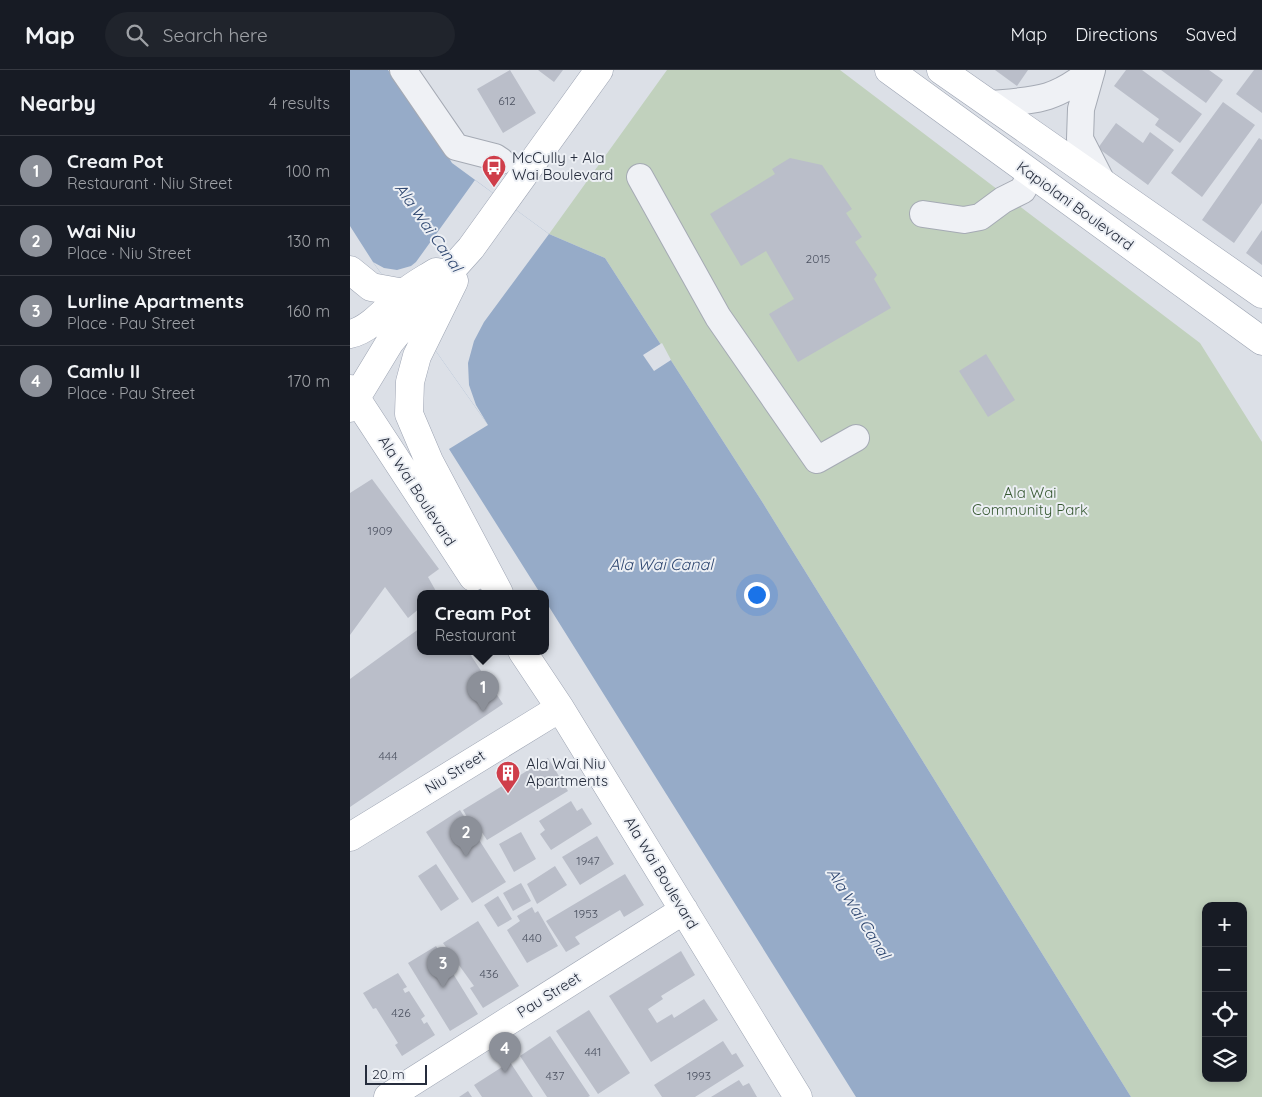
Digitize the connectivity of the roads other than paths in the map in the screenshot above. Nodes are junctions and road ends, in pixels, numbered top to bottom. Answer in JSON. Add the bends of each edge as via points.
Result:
{"nodes":[{"id":1,"x":403,"y":70,"type":"edge"},
{"id":2,"x":599,"y":70,"type":"edge"},
{"id":3,"x":889,"y":70,"type":"edge"},
{"id":4,"x":941,"y":70,"type":"edge"},
{"id":5,"x":1092,"y":70,"type":"edge"},
{"id":6,"x":990,"y":104,"type":"junction"},
{"id":7,"x":512,"y":169,"type":"junction"},
{"id":8,"x":1030,"y":174,"type":"junction"},
{"id":9,"x":640,"y":177,"type":"dead end"},
{"id":10,"x":1102,"y":182,"type":"junction"},
{"id":11,"x":923,"y":214,"type":"dead end"},
{"id":12,"x":471,"y":248,"type":"junction"},
{"id":13,"x":350,"y":270,"type":"edge"},
{"id":14,"x":1262,"y":294,"type":"edge"},
{"id":15,"x":392,"y":296,"type":"junction"},
{"id":16,"x":350,"y":334,"type":"edge"},
{"id":17,"x":1262,"y":341,"type":"edge"},
{"id":18,"x":352,"y":399,"type":"edge"},
{"id":19,"x":856,"y":438,"type":"dead end"},
{"id":20,"x":482,"y":590,"type":"edge"},
{"id":21,"x":497,"y":590,"type":"edge"},
{"id":22,"x":525,"y":655,"type":"edge"},
{"id":23,"x":532,"y":655,"type":"edge"},
{"id":24,"x":560,"y":708,"type":"junction"},
{"id":25,"x":350,"y":837,"type":"edge"},
{"id":26,"x":684,"y":910,"type":"junction"},
{"id":27,"x":388,"y":1097,"type":"edge"},
{"id":28,"x":798,"y":1097,"type":"edge"}],
"edges":[{"from":1,"to":7,"type":"street","via":[[456,147],[495,157]]},
{"from":2,"to":7,"type":"main road"},
{"from":3,"to":8,"type":"main road","name":"Kapiolani Boulevard"},
{"from":4,"to":6,"type":"main road"},
{"from":5,"to":6,"type":"street","via":[[1063,92],[1042,100]]},
{"from":5,"to":10,"type":"street","via":[[1080,110],[1080,139]]},
{"from":6,"to":10,"type":"main road"},
{"from":7,"to":12,"type":"main road"},
{"from":8,"to":11,"type":"street","via":[[1023,190],[980,216],[964,220]]},
{"from":8,"to":17,"type":"main road","name":"Kapiolani Boulevard"},
{"from":9,"to":19,"type":"street","via":[[718,317],[817,460]]},
{"from":10,"to":14,"type":"main road"},
{"from":12,"to":15,"type":"main road"},
{"from":12,"to":18,"type":"main road","via":[[390,342]]},
{"from":12,"to":21,"type":"main road","via":[[422,344],[413,369],[409,395],[411,421]]},
{"from":13,"to":15,"type":"main road","via":[[365,283]]},
{"from":15,"to":16,"type":"main road","via":[[358,332]]},
{"from":18,"to":20,"type":"main road","name":"Ala Wai Boulevard"},
{"from":22,"to":24,"type":"main road","name":"Ala Wai Boulevard"},
{"from":23,"to":24,"type":"main road"},
{"from":24,"to":25,"type":"main road","name":"Niu Street"},
{"from":24,"to":26,"type":"main road","name":"Ala Wai Boulevard"},
{"from":26,"to":27,"type":"main road","name":"Pau Street"},
{"from":26,"to":28,"type":"main road","name":"Ala Wai Boulevard"}]}
